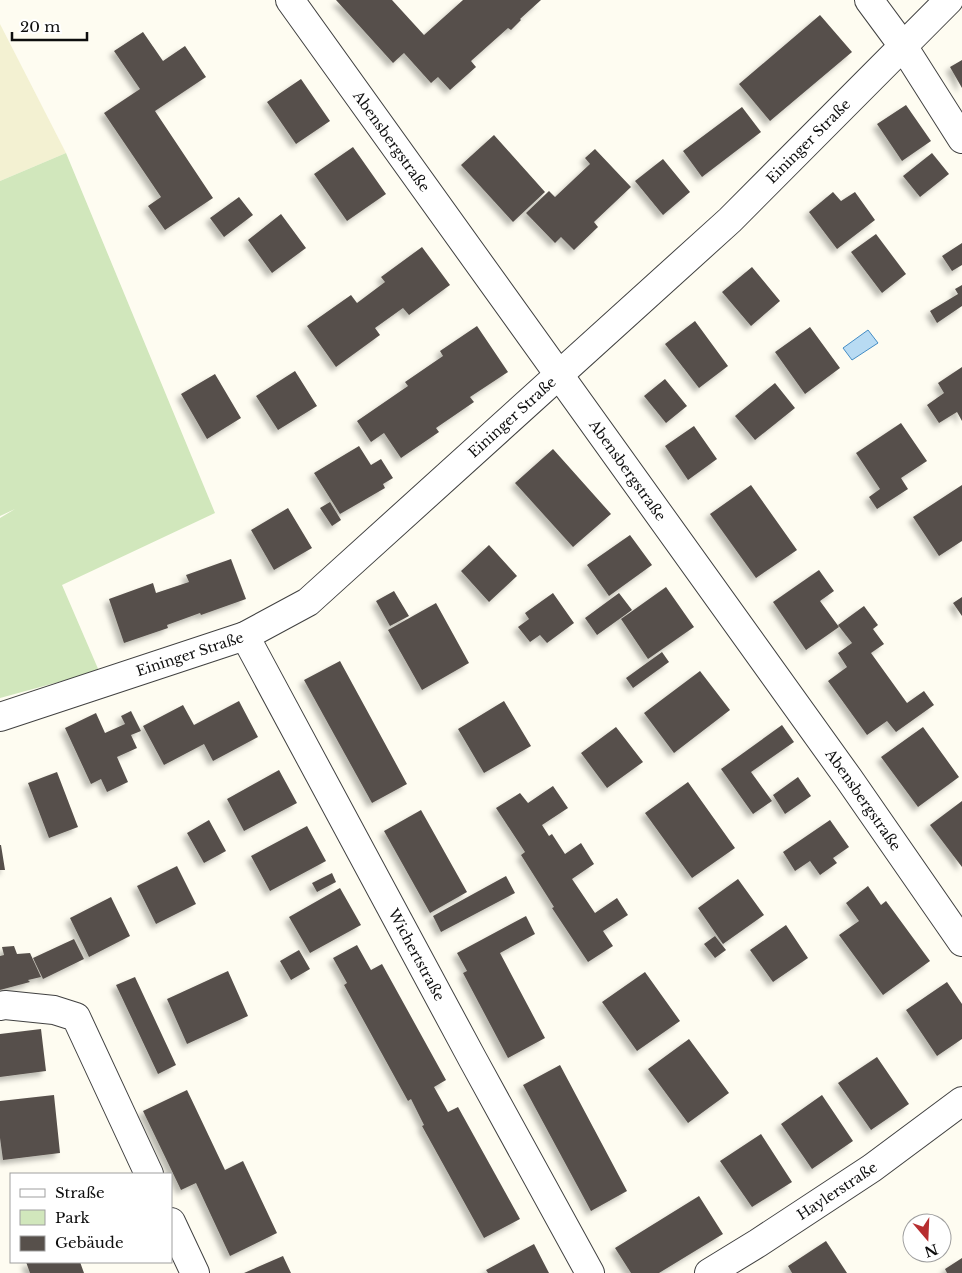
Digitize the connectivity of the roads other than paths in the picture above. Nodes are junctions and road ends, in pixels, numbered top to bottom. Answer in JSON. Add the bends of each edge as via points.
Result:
{"nodes":[{"id":1,"x":290,"y":0,"type":"edge"},
{"id":2,"x":870,"y":0,"type":"edge"},
{"id":3,"x":949,"y":0,"type":"edge"},
{"id":4,"x":903,"y":46,"type":"junction"},
{"id":5,"x":962,"y":139,"type":"edge"},
{"id":6,"x":559,"y":376,"type":"junction"},
{"id":7,"x":245,"y":636,"type":"junction"},
{"id":8,"x":0,"y":718,"type":"edge"},
{"id":9,"x":962,"y":942,"type":"edge"},
{"id":10,"x":0,"y":1006,"type":"edge"},
{"id":11,"x":962,"y":1101,"type":"edge"},
{"id":12,"x":150,"y":1173,"type":"edge"},
{"id":13,"x":172,"y":1224,"type":"edge"},
{"id":14,"x":195,"y":1273,"type":"edge"},
{"id":15,"x":590,"y":1273,"type":"edge"},
{"id":16,"x":708,"y":1273,"type":"edge"}],
"edges":[{"from":1,"to":6,"type":"street","name":"Abensbergstraße"},
{"from":2,"to":4,"type":"street"},
{"from":3,"to":4,"type":"street","name":"Eininger Straße"},
{"from":4,"to":5,"type":"street"},
{"from":4,"to":6,"type":"street","name":"Eininger Straße","via":[[730,220]]},
{"from":6,"to":7,"type":"street","name":"Eininger Straße","via":[[308,602]]},
{"from":6,"to":9,"type":"street","name":"Abensbergstraße"},
{"from":7,"to":8,"type":"street","name":"Eininger Straße"},
{"from":7,"to":15,"type":"street","name":"Wichertstraße"},
{"from":10,"to":12,"type":"street","via":[[54,1010],[76,1017]]},
{"from":11,"to":16,"type":"street","name":"Haylerstraße","via":[[872,1168]]},
{"from":13,"to":14,"type":"street"}]}
